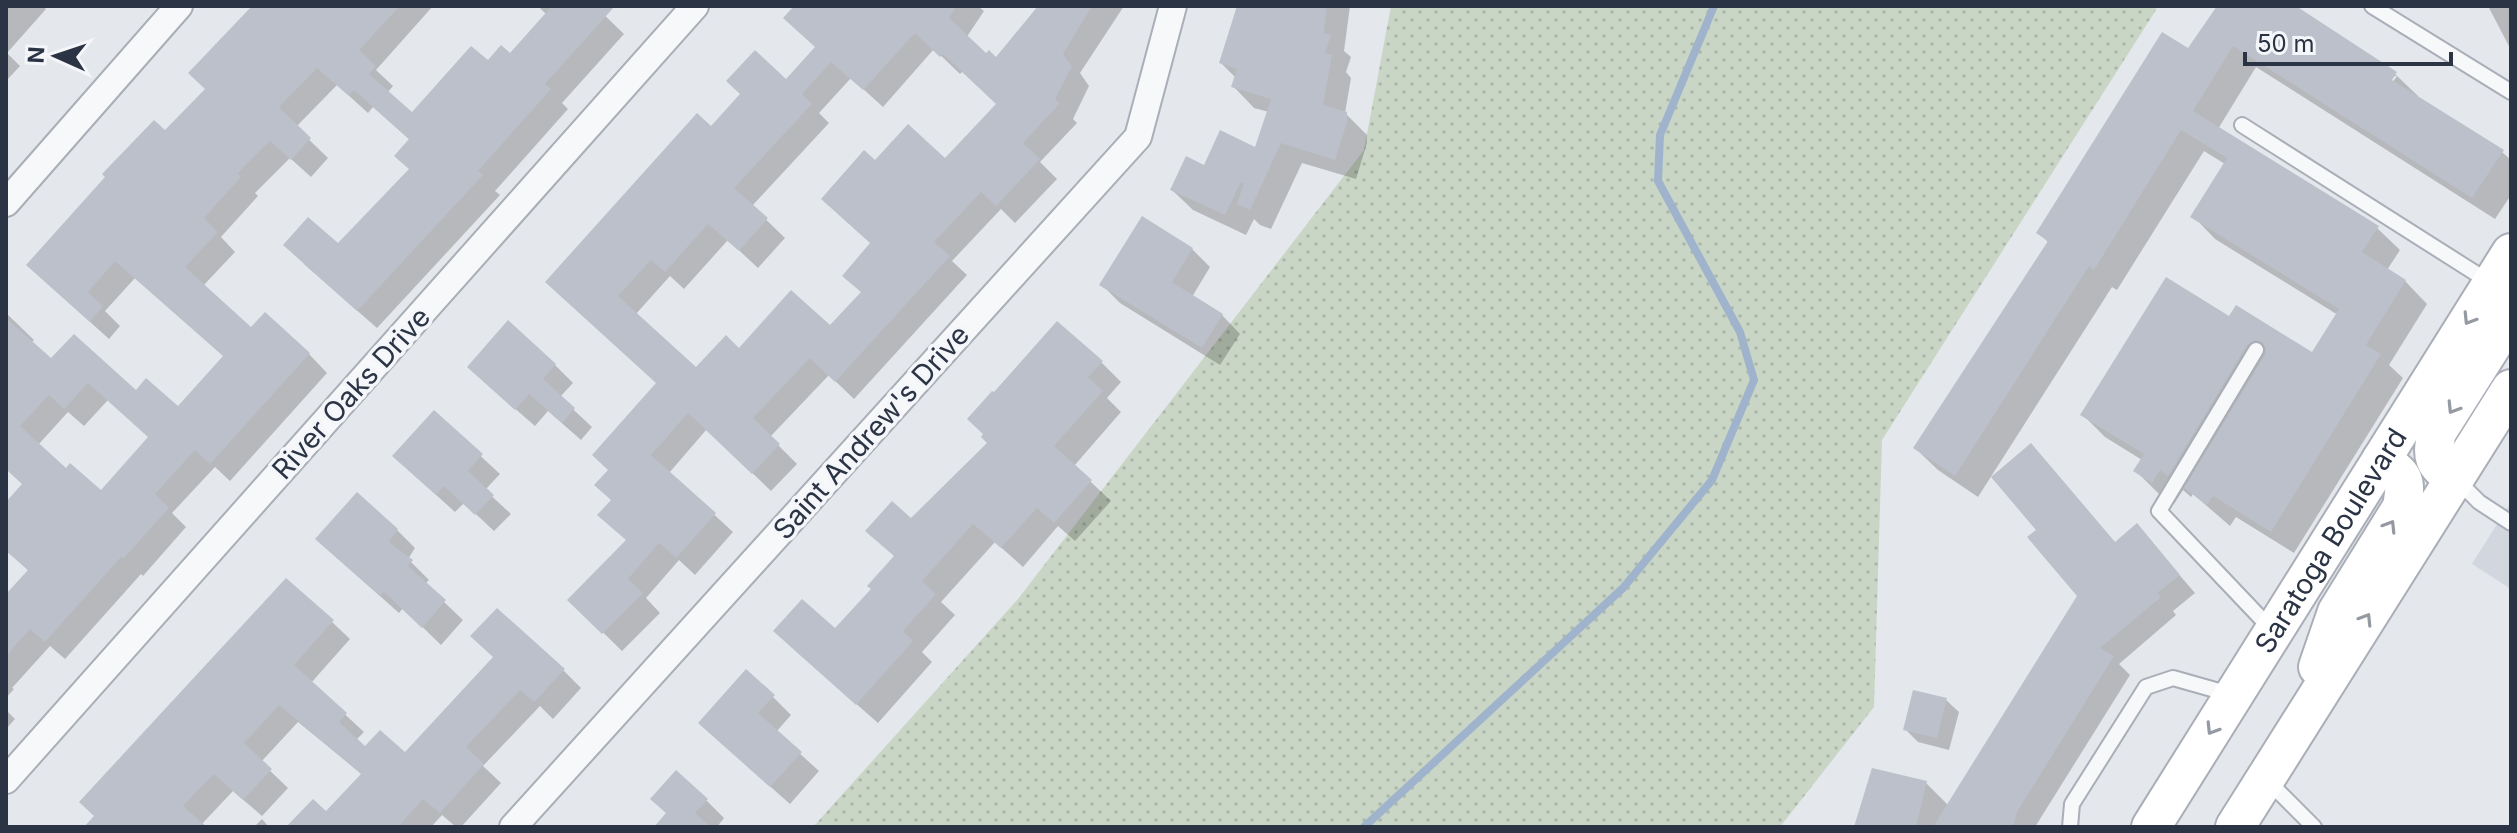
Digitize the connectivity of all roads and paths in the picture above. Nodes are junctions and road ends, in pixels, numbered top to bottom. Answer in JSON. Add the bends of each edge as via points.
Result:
{"nodes":[{"id":1,"x":179,"y":6,"type":"edge"},
{"id":2,"x":695,"y":6,"type":"edge"},
{"id":3,"x":1173,"y":6,"type":"edge"},
{"id":4,"x":2372,"y":6,"type":"edge"},
{"id":5,"x":2511,"y":92,"type":"edge"},
{"id":6,"x":2242,"y":125,"type":"dead end"},
{"id":7,"x":6,"y":203,"type":"edge"},
{"id":8,"x":2505,"y":275,"type":"edge"},
{"id":9,"x":2256,"y":350,"type":"dead end"},
{"id":10,"x":2511,"y":389,"type":"edge"},
{"id":11,"x":2381,"y":460,"type":"junction"},
{"id":12,"x":2454,"y":478,"type":"junction"},
{"id":13,"x":2511,"y":523,"type":"edge"},
{"id":14,"x":2273,"y":631,"type":"junction"},
{"id":15,"x":2234,"y":695,"type":"junction"},
{"id":16,"x":2300,"y":723,"type":"junction"},
{"id":17,"x":2265,"y":779,"type":"junction"},
{"id":18,"x":6,"y":780,"type":"edge"},
{"id":19,"x":513,"y":827,"type":"edge"},
{"id":20,"x":2070,"y":827,"type":"edge"},
{"id":21,"x":2151,"y":827,"type":"edge"},
{"id":22,"x":2235,"y":827,"type":"edge"},
{"id":23,"x":2314,"y":827,"type":"edge"}],
"edges":[{"from":1,"to":7,"type":"street"},
{"from":2,"to":18,"type":"street","name":"River Oaks Drive"},
{"from":3,"to":19,"type":"street","name":"Saint Andrew's Drive","via":[[1138,137]]},
{"from":4,"to":5,"type":"lane"},
{"from":6,"to":8,"type":"lane"},
{"from":8,"to":11,"type":"main road","name":"Saratoga Boulevard","one_way":true},
{"from":8,"to":12,"type":"main road","one_way":true,"via":[[2501,331],[2437,432],[2437,465]]},
{"from":9,"to":14,"type":"lane","via":[[2159,511]]},
{"from":10,"to":12,"type":"main road"},
{"from":11,"to":14,"type":"main road","name":"Saratoga Boulevard"},
{"from":16,"to":11,"type":"main road","one_way":true,"via":[[2337,612],[2402,507],[2402,474]]},
{"from":12,"to":13,"type":"lane"},
{"from":16,"to":12,"type":"main road","one_way":true},
{"from":14,"to":15,"type":"main road","name":"Saratoga Boulevard"},
{"from":15,"to":20,"type":"lane","via":[[2173,678],[2146,687],[2072,804]]},
{"from":15,"to":21,"type":"main road","name":"Saratoga Boulevard","one_way":true},
{"from":16,"to":17,"type":"main road"},
{"from":17,"to":22,"type":"main road"},
{"from":17,"to":23,"type":"lane"}]}
